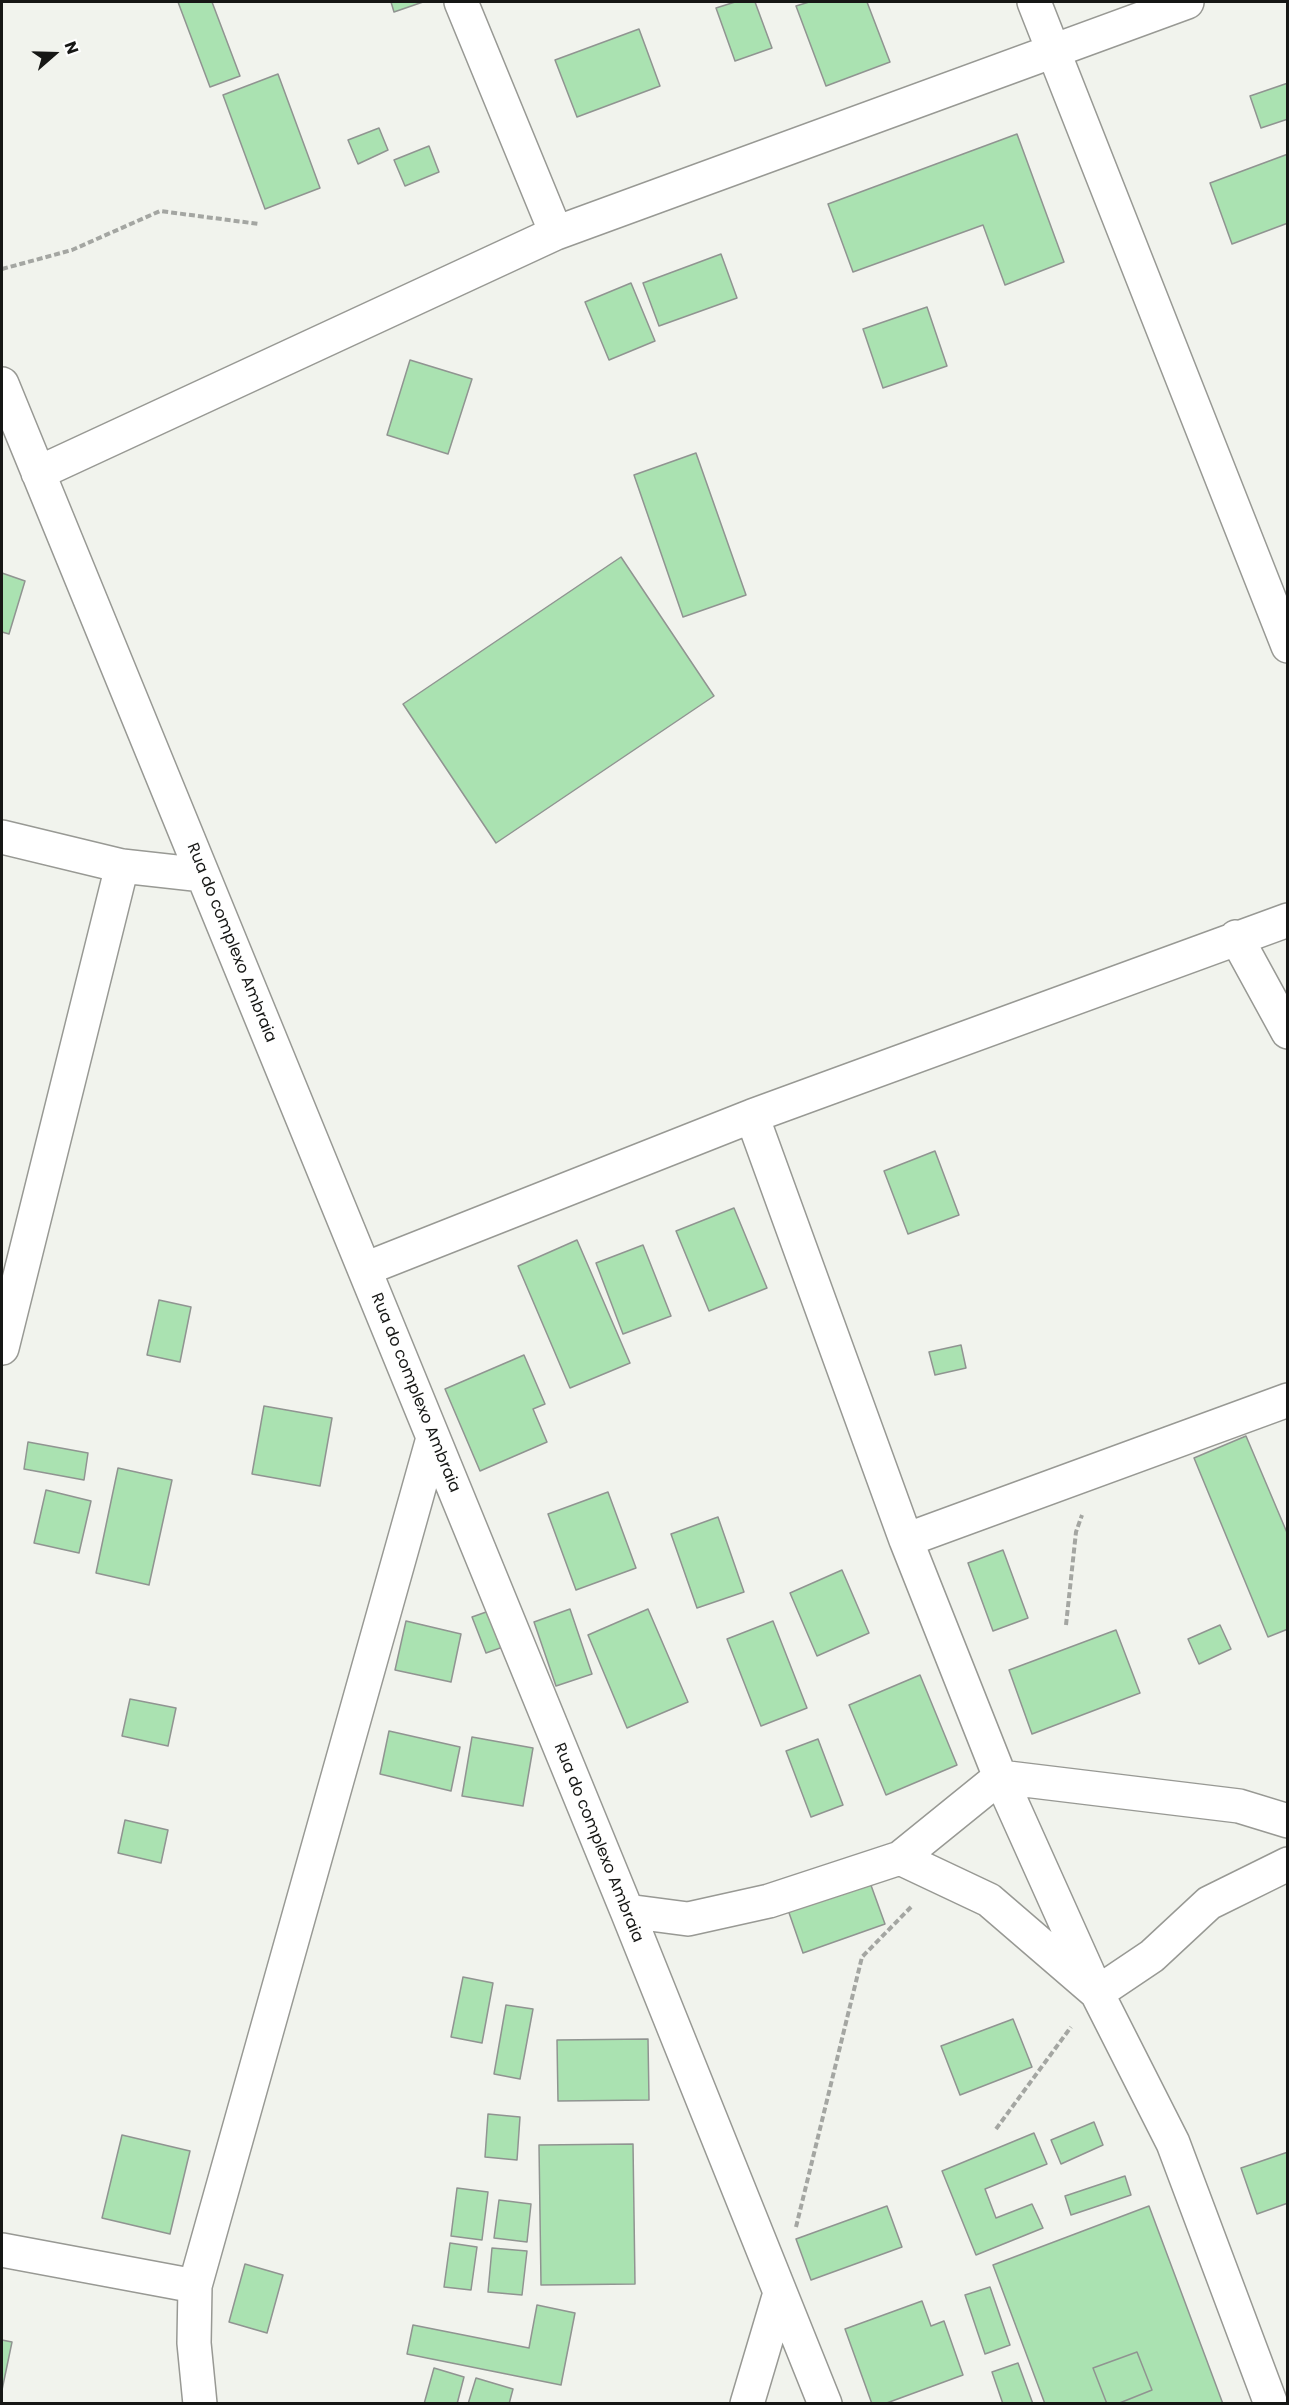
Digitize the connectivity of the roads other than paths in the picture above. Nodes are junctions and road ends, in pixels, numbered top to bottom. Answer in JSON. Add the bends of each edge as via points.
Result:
{"nodes":[{"id":1,"x":461,"y":2,"type":"edge"},
{"id":2,"x":1034,"y":2,"type":"edge"},
{"id":3,"x":1187,"y":2,"type":"edge"},
{"id":4,"x":1052,"y":50,"type":"junction"},
{"id":5,"x":556,"y":233,"type":"junction"},
{"id":6,"x":2,"y":384,"type":"edge"},
{"id":7,"x":38,"y":472,"type":"junction"},
{"id":8,"x":1287,"y":646,"type":"edge"},
{"id":9,"x":2,"y":837,"type":"edge"},
{"id":10,"x":122,"y":866,"type":"junction"},
{"id":11,"x":203,"y":875,"type":"junction"},
{"id":12,"x":1287,"y":920,"type":"edge"},
{"id":13,"x":1236,"y":937,"type":"junction"},
{"id":14,"x":1287,"y":1032,"type":"edge"},
{"id":15,"x":752,"y":1116,"type":"junction"},
{"id":16,"x":365,"y":1269,"type":"junction"},
{"id":17,"x":2,"y":1348,"type":"edge"},
{"id":18,"x":1287,"y":1400,"type":"edge"},
{"id":19,"x":433,"y":1438,"type":"junction"},
{"id":20,"x":906,"y":1540,"type":"junction"},
{"id":21,"x":1000,"y":1777,"type":"junction"},
{"id":22,"x":1287,"y":1821,"type":"edge"},
{"id":23,"x":900,"y":1858,"type":"junction"},
{"id":24,"x":1287,"y":1864,"type":"edge"},
{"id":25,"x":627,"y":1911,"type":"junction"},
{"id":26,"x":1096,"y":1993,"type":"junction"},
{"id":27,"x":2,"y":2250,"type":"edge"},
{"id":28,"x":195,"y":2286,"type":"junction"},
{"id":29,"x":780,"y":2293,"type":"junction"},
{"id":30,"x":200,"y":2403,"type":"edge"},
{"id":31,"x":747,"y":2403,"type":"edge"},
{"id":32,"x":825,"y":2403,"type":"edge"},
{"id":33,"x":1271,"y":2403,"type":"edge"}],
"edges":[{"from":1,"to":5,"type":"street"},
{"from":2,"to":4,"type":"street"},
{"from":3,"to":4,"type":"street"},
{"from":4,"to":5,"type":"street"},
{"from":4,"to":8,"type":"street"},
{"from":5,"to":7,"type":"street"},
{"from":6,"to":7,"type":"street","name":"Rua do complexo Ambraia"},
{"from":7,"to":11,"type":"street","name":"Rua do complexo Ambraia"},
{"from":9,"to":10,"type":"street"},
{"from":10,"to":11,"type":"street"},
{"from":10,"to":17,"type":"street"},
{"from":11,"to":16,"type":"street","name":"Rua do complexo Ambraia"},
{"from":12,"to":13,"type":"street"},
{"from":13,"to":14,"type":"street"},
{"from":13,"to":15,"type":"street"},
{"from":15,"to":16,"type":"street"},
{"from":15,"to":20,"type":"street"},
{"from":16,"to":19,"type":"street","name":"Rua do complexo Ambraia"},
{"from":18,"to":20,"type":"street"},
{"from":19,"to":25,"type":"street","name":"Rua do complexo Ambraia"},
{"from":19,"to":28,"type":"street"},
{"from":20,"to":21,"type":"street"},
{"from":21,"to":22,"type":"street","via":[[1239,1806]]},
{"from":21,"to":23,"type":"street"},
{"from":21,"to":26,"type":"street"},
{"from":23,"to":25,"type":"street","via":[[769,1901],[688,1919]]},
{"from":23,"to":26,"type":"street","via":[[989,1900]]},
{"from":24,"to":26,"type":"street","via":[[1209,1903],[1152,1956]]},
{"from":25,"to":29,"type":"street","name":"Rua do complexo Ambraia"},
{"from":26,"to":33,"type":"street","via":[[1173,2143]]},
{"from":27,"to":28,"type":"street"},
{"from":28,"to":30,"type":"street","via":[[194,2343]]},
{"from":29,"to":31,"type":"street"},
{"from":29,"to":32,"type":"street","name":"Rua do complexo Ambraia"}]}
